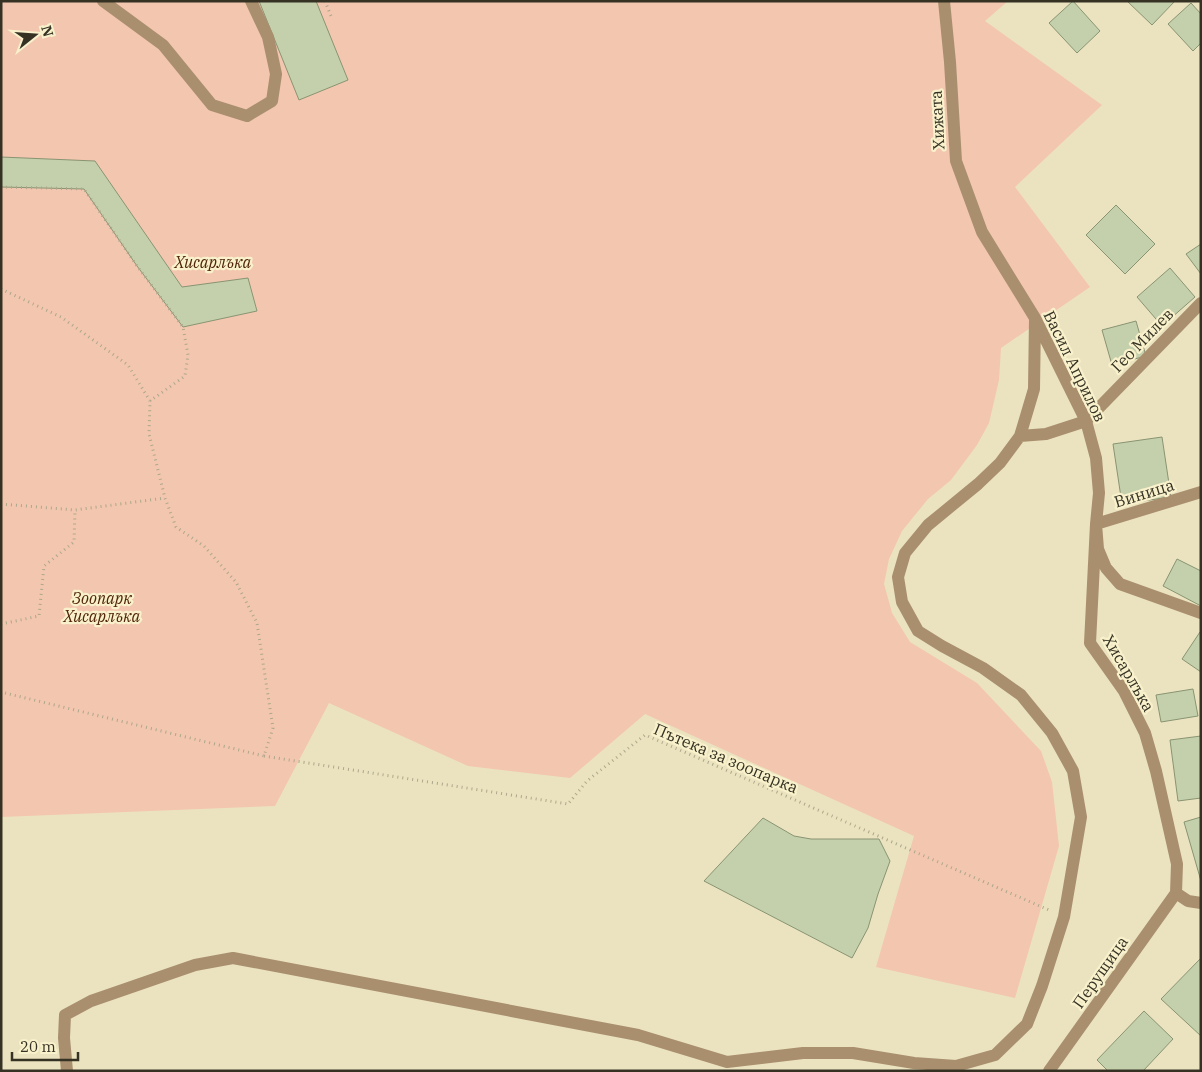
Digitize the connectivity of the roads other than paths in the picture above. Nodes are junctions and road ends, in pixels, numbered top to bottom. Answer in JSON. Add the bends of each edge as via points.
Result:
{"nodes":[{"id":1,"x":102,"y":1,"type":"edge"},
{"id":2,"x":251,"y":1,"type":"edge"},
{"id":3,"x":944,"y":1,"type":"edge"},
{"id":4,"x":982,"y":232,"type":"joint"},
{"id":5,"x":1201,"y":302,"type":"edge"},
{"id":6,"x":1035,"y":318,"type":"junction"},
{"id":7,"x":1086,"y":421,"type":"junction"},
{"id":8,"x":1020,"y":436,"type":"junction"},
{"id":9,"x":1201,"y":492,"type":"edge"},
{"id":10,"x":1096,"y":524,"type":"junction"},
{"id":11,"x":1201,"y":613,"type":"edge"},
{"id":12,"x":1176,"y":893,"type":"junction"},
{"id":13,"x":1201,"y":904,"type":"edge"},
{"id":14,"x":67,"y":1071,"type":"edge"},
{"id":15,"x":1050,"y":1071,"type":"edge"}],
"edges":[{"from":1,"to":2,"type":"street","via":[[164,45],[212,105],[247,116],[272,101],[276,74],[268,37]]},
{"from":3,"to":4,"type":"street","name":"Хижата","via":[[956,161]]},
{"from":4,"to":6,"type":"street","name":"Васил Априлов"},
{"from":5,"to":7,"type":"street","name":"Гео Милев"},
{"from":6,"to":7,"type":"street","name":"Васил Априлов"},
{"from":6,"to":8,"type":"street","via":[[1034,389]]},
{"from":7,"to":8,"type":"street","via":[[1046,434]]},
{"from":7,"to":10,"type":"street","name":"Васил Априлов","via":[[1096,458],[1099,493]]},
{"from":8,"to":14,"type":"street","via":[[984,479],[928,525],[905,553],[898,577],[902,602],[918,631],[983,668],[1021,695],[1052,733],[1073,771],[1081,817],[1064,917],[1027,1024],[995,1055],[956,1066],[854,1053],[803,1054],[727,1062],[638,1035],[232,958],[195,965],[91,1001],[66,1016]]},
{"from":9,"to":10,"type":"street","name":"Виница"},
{"from":10,"to":11,"type":"street","name":"Васил Априлов","via":[[1098,549],[1106,568],[1120,584]]},
{"from":10,"to":12,"type":"street","name":"Хисарлъка","via":[[1090,643],[1124,691],[1145,733],[1177,864]]},
{"from":12,"to":13,"type":"street"},
{"from":12,"to":15,"type":"street","name":"Перущица"}]}
